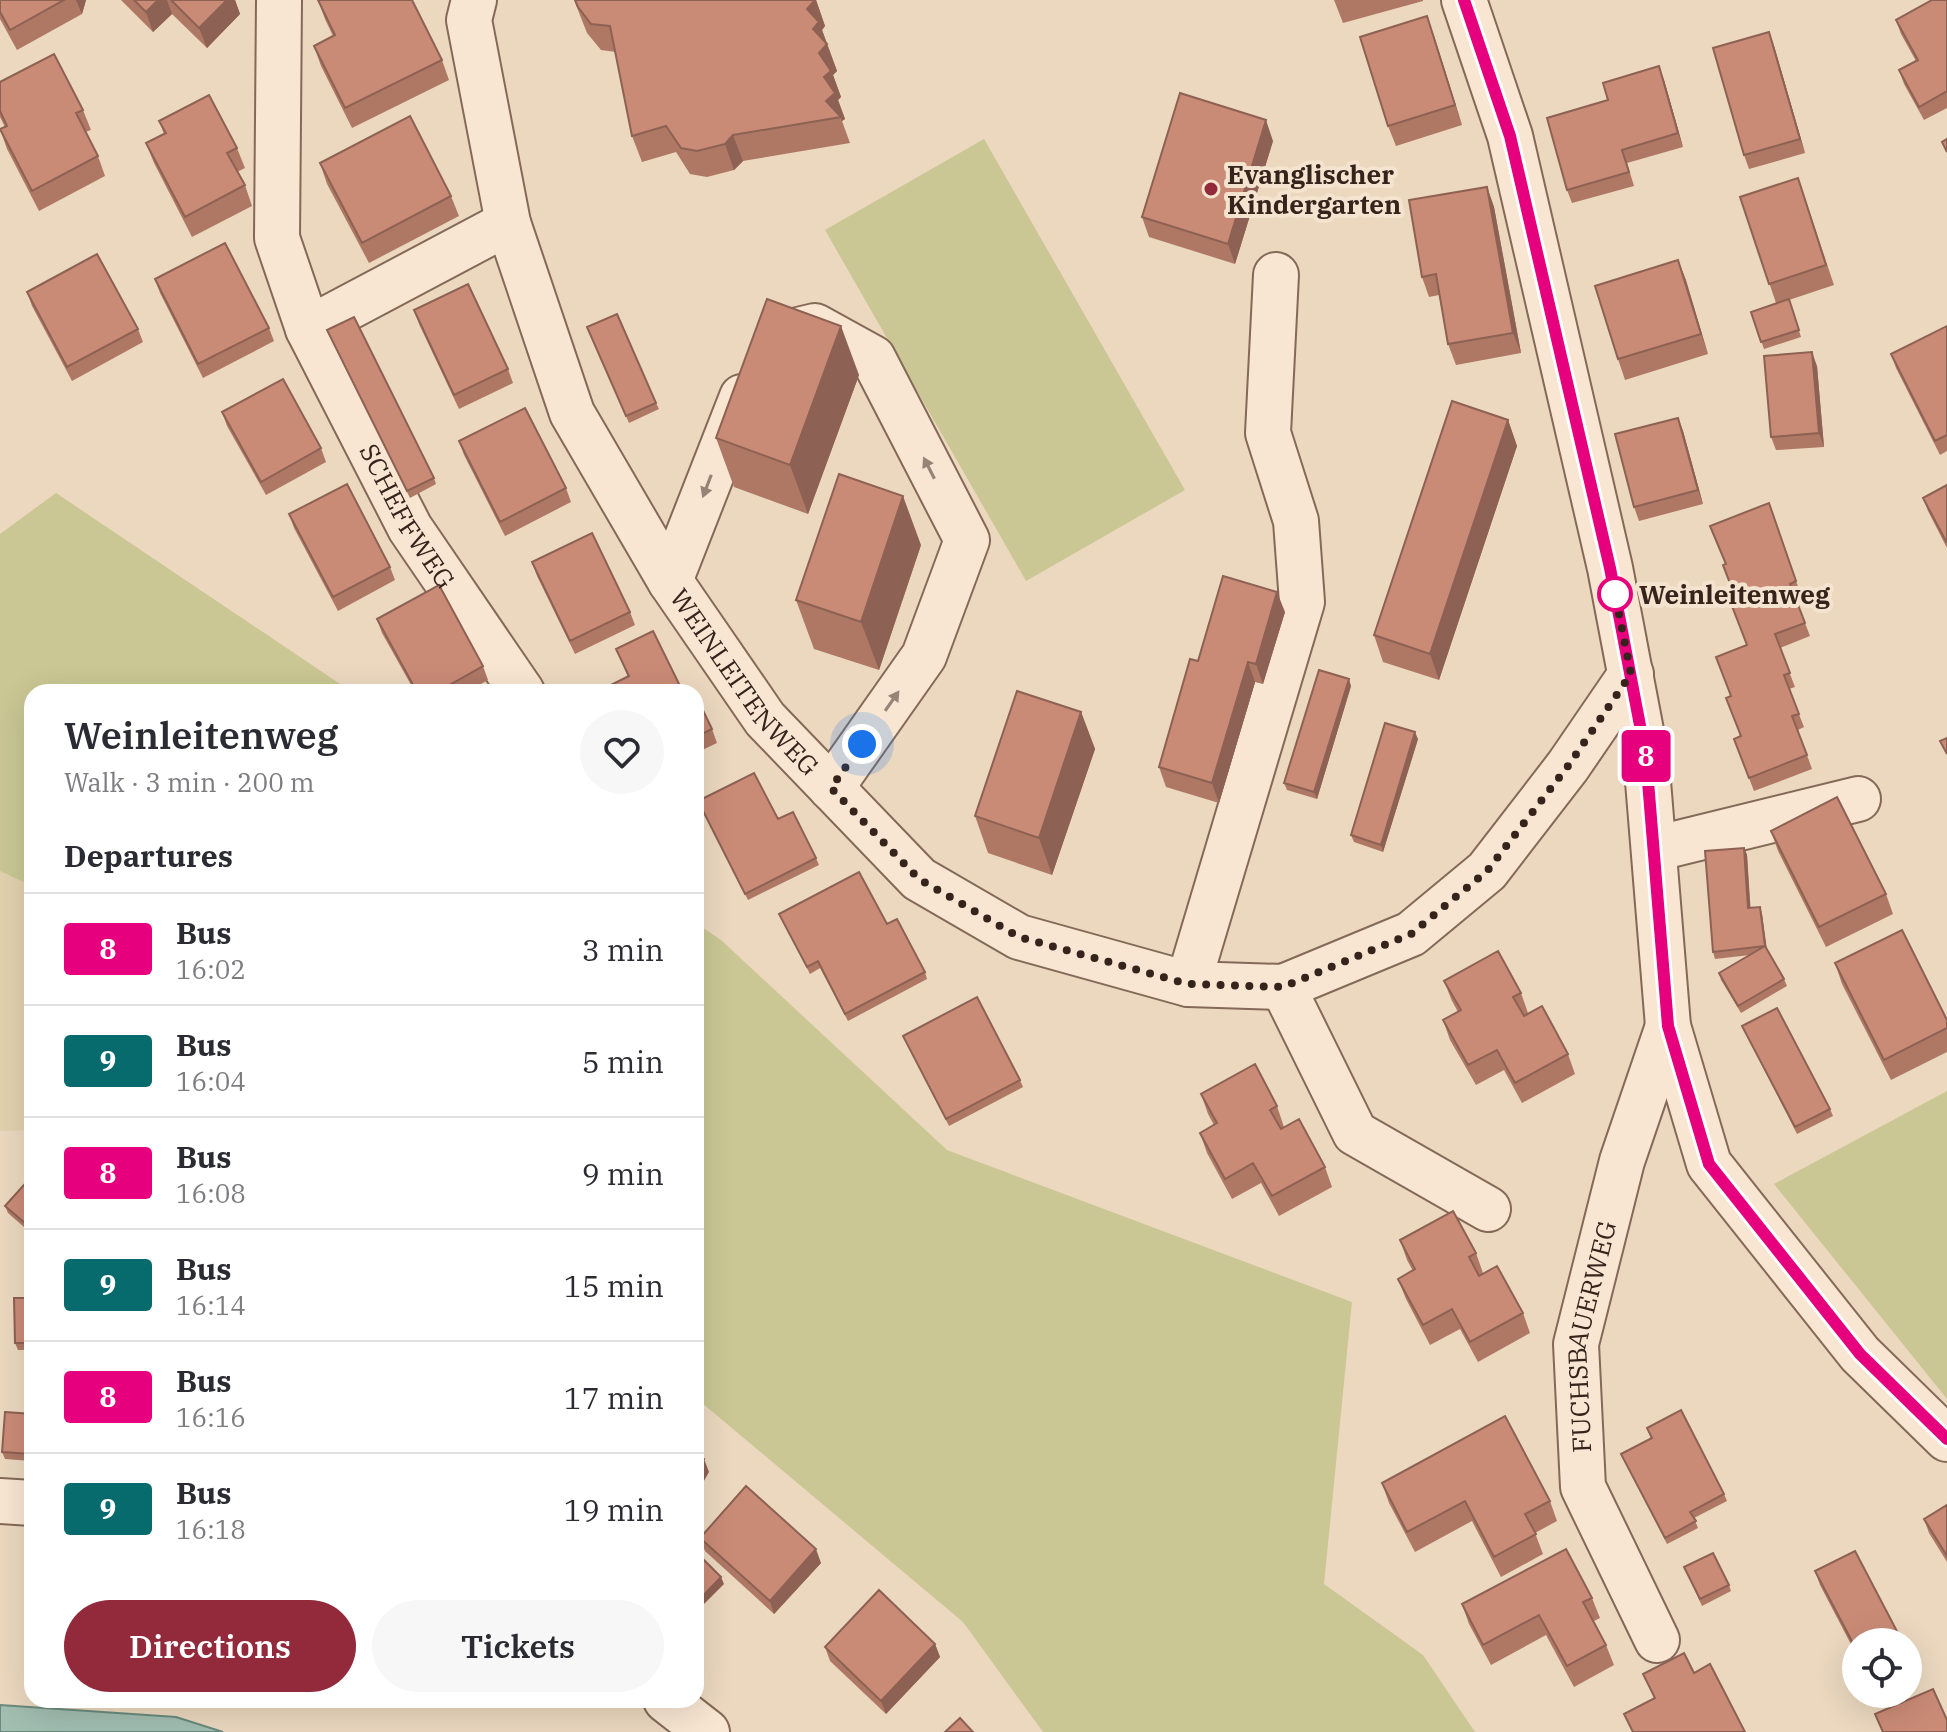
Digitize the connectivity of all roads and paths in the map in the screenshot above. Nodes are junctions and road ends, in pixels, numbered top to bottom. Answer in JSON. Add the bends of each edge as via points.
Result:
{"nodes":[{"id":1,"x":279,"y":0,"type":"edge"},
{"id":2,"x":474,"y":0,"type":"edge"},
{"id":3,"x":1464,"y":0,"type":"edge"},
{"id":4,"x":508,"y":223,"type":"junction"},
{"id":5,"x":1276,"y":275,"type":"dead end"},
{"id":6,"x":308,"y":329,"type":"junction"},
{"id":7,"x":670,"y":581,"type":"junction"},
{"id":8,"x":1631,"y":674,"type":"junction"},
{"id":9,"x":517,"y":684,"type":"edge"},
{"id":10,"x":831,"y":788,"type":"junction"},
{"id":11,"x":1858,"y":799,"type":"dead end"},
{"id":12,"x":1654,"y":849,"type":"junction"},
{"id":13,"x":1188,"y":984,"type":"junction"},
{"id":14,"x":1283,"y":987,"type":"junction"},
{"id":15,"x":1668,"y":1026,"type":"junction"},
{"id":16,"x":1488,"y":1209,"type":"dead end"},
{"id":17,"x":1947,"y":1439,"type":"edge"},
{"id":18,"x":0,"y":1501,"type":"edge"},
{"id":19,"x":24,"y":1502,"type":"edge"},
{"id":20,"x":1657,"y":1640,"type":"dead end"},
{"id":21,"x":676,"y":1708,"type":"edge"},
{"id":22,"x":707,"y":1732,"type":"edge"}],
"edges":[{"from":1,"to":6,"type":"street","name":"SCHEFFWEG","via":[[277,238]]},
{"from":2,"to":4,"type":"street","name":"WEINLEITENWEG","via":[[469,20]]},
{"from":3,"to":8,"type":"street","name":"FUCHSBAUERWEG","via":[[1510,136]]},
{"from":4,"to":6,"type":"street"},
{"from":4,"to":7,"type":"street","name":"WEINLEITENWEG","via":[[572,413]]},
{"from":5,"to":13,"type":"street","via":[[1268,433],[1296,521],[1302,602]]},
{"from":6,"to":9,"type":"street","name":"SCHEFFWEG","via":[[410,528]]},
{"from":7,"to":10,"type":"street","name":"WEINLEITENWEG","via":[[765,719]]},
{"from":10,"to":7,"type":"street","one_way":true,"via":[[924,656],[967,540],[873,358],[815,326],[765,338]]},
{"from":8,"to":12,"type":"street","name":"FUCHSBAUERWEG","via":[[1646,757]]},
{"from":8,"to":14,"type":"street","name":"WEINLEITENWEG","via":[[1487,871],[1411,934]]},
{"from":10,"to":13,"type":"street","name":"WEINLEITENWEG","via":[[919,879],[1019,937]]},
{"from":11,"to":12,"type":"street"},
{"from":12,"to":15,"type":"street","name":"FUCHSBAUERWEG"},
{"from":13,"to":14,"type":"street","name":"WEINLEITENWEG"},
{"from":14,"to":16,"type":"street","via":[[1355,1133]]},
{"from":15,"to":17,"type":"street","name":"FUCHSBAUERWEG","via":[[1709,1164],[1860,1354]]},
{"from":15,"to":20,"type":"street","name":"FUCHSBAUERWEG","via":[[1622,1161],[1576,1344],[1583,1487]]},
{"from":18,"to":19,"type":"street"},
{"from":21,"to":22,"type":"street"}]}
